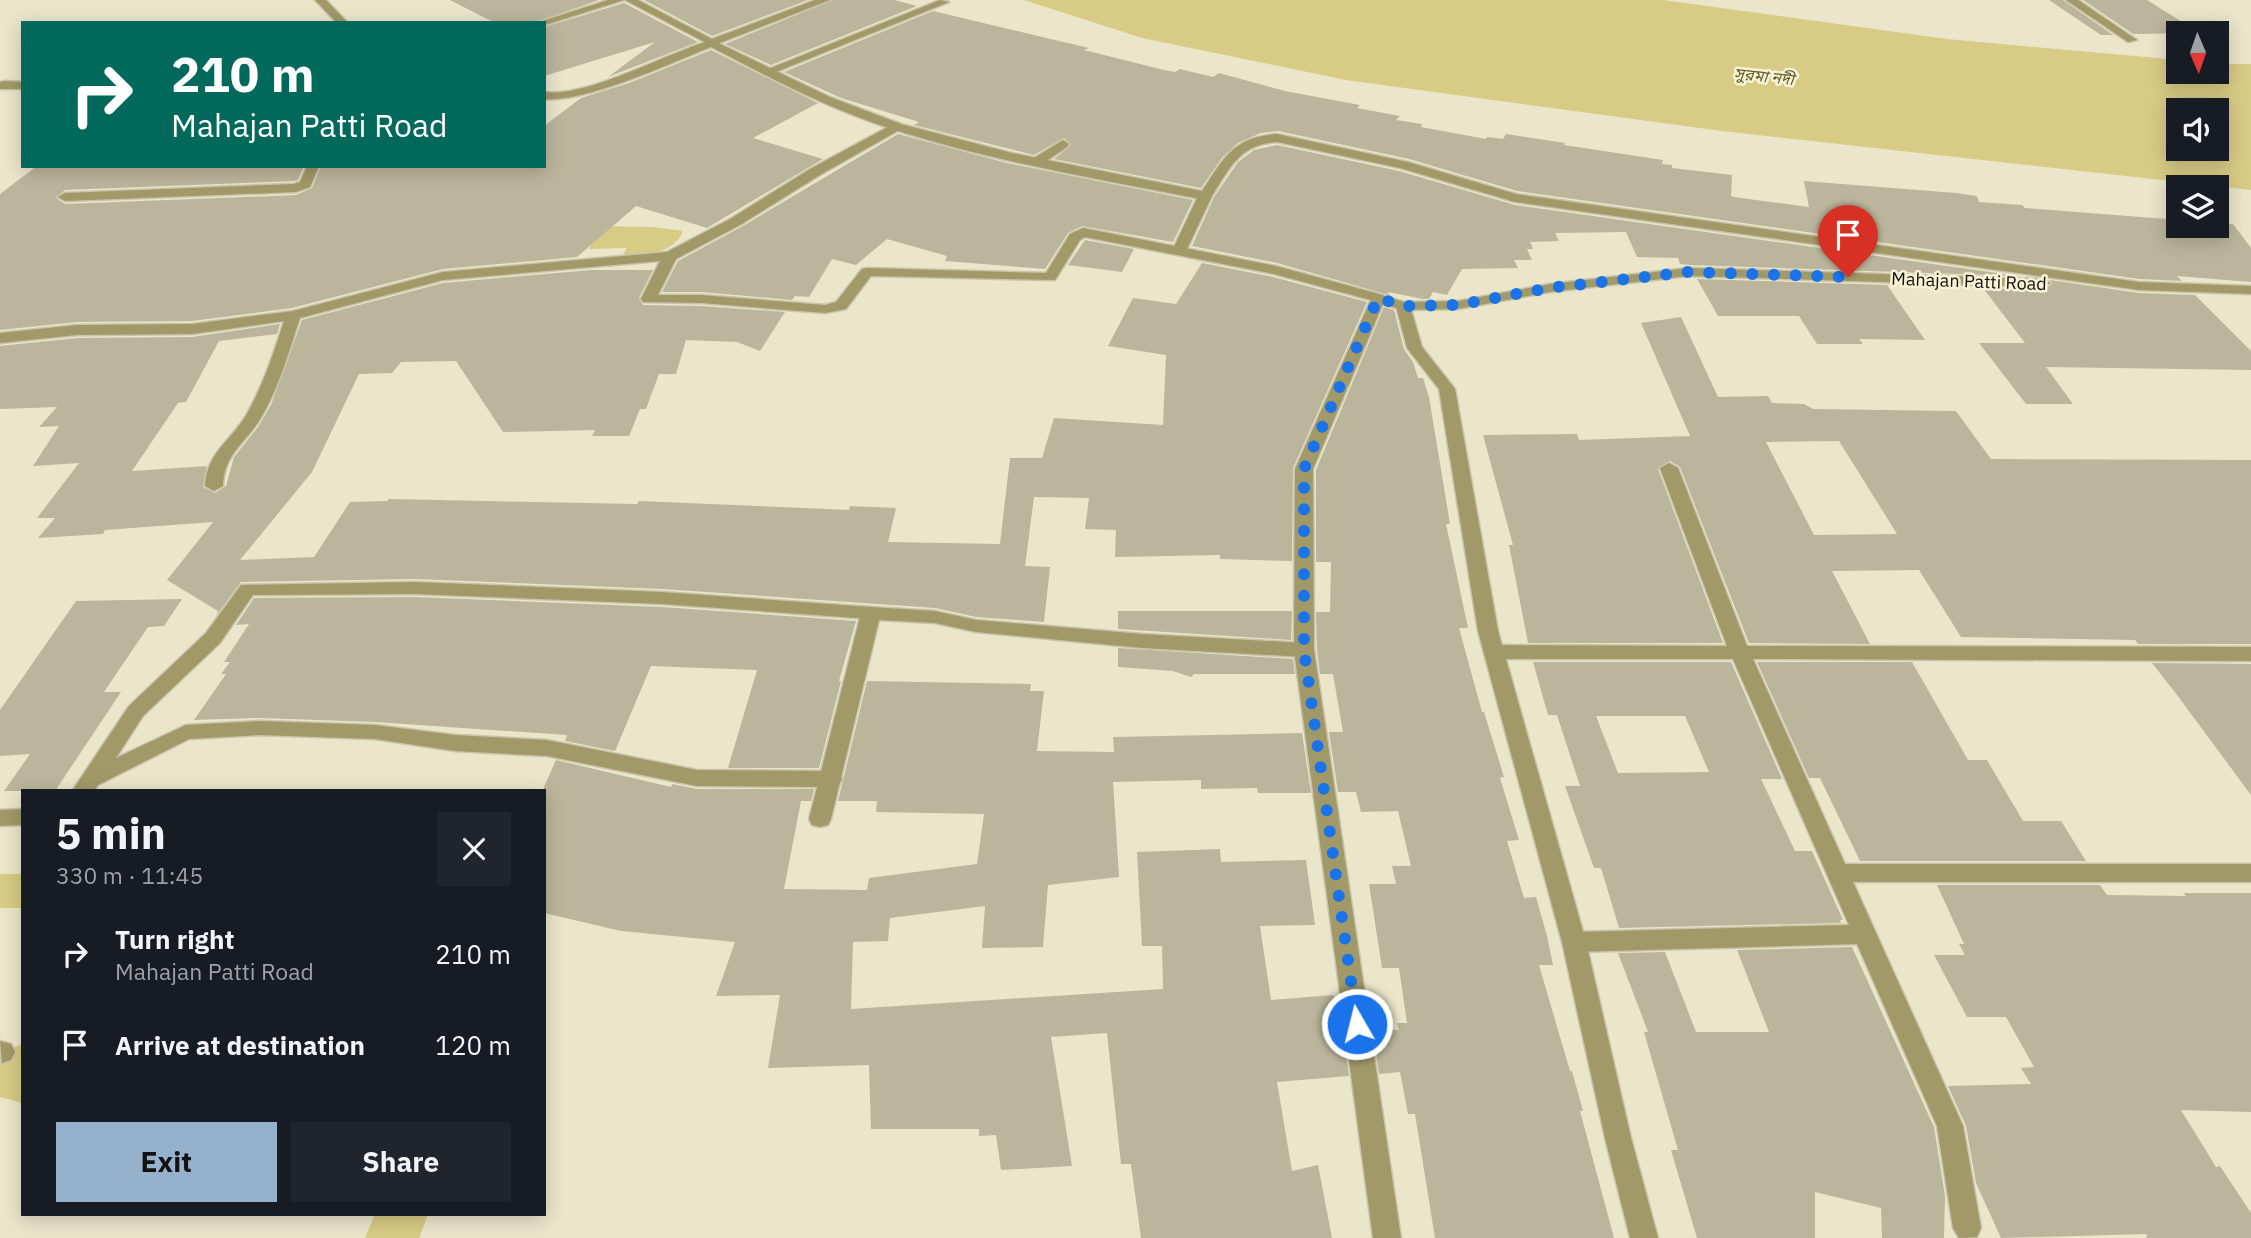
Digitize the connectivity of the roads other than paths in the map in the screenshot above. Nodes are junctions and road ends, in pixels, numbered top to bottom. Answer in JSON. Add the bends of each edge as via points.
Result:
{"nodes":[{"id":1,"x":320,"y":0,"type":"edge"},
{"id":2,"x":619,"y":0,"type":"edge"},
{"id":3,"x":630,"y":0,"type":"edge"},
{"id":4,"x":825,"y":0,"type":"edge"},
{"id":5,"x":2071,"y":0,"type":"edge"},
{"id":6,"x":944,"y":2,"type":"dead end"},
{"id":7,"x":341,"y":21,"type":"edge"},
{"id":8,"x":546,"y":22,"type":"edge"},
{"id":9,"x":2132,"y":40,"type":"dead end"},
{"id":10,"x":712,"y":43,"type":"junction"},
{"id":11,"x":766,"y":72,"type":"junction"},
{"id":12,"x":2,"y":84,"type":"edge"},
{"id":13,"x":21,"y":86,"type":"edge"},
{"id":14,"x":546,"y":95,"type":"edge"},
{"id":15,"x":897,"y":126,"type":"junction"},
{"id":16,"x":1063,"y":144,"type":"dead end"},
{"id":17,"x":1038,"y":161,"type":"junction"},
{"id":18,"x":312,"y":168,"type":"edge"},
{"id":19,"x":1205,"y":196,"type":"junction"},
{"id":20,"x":65,"y":197,"type":"dead end"},
{"id":21,"x":1180,"y":249,"type":"junction"},
{"id":22,"x":670,"y":257,"type":"junction"},
{"id":23,"x":2139,"y":286,"type":"junction"},
{"id":24,"x":2251,"y":290,"type":"edge"},
{"id":25,"x":1378,"y":298,"type":"junction"},
{"id":26,"x":1403,"y":306,"type":"junction"},
{"id":27,"x":293,"y":315,"type":"junction"},
{"id":28,"x":0,"y":338,"type":"edge"},
{"id":29,"x":1670,"y":468,"type":"dead end"},
{"id":30,"x":214,"y":486,"type":"dead end"},
{"id":31,"x":871,"y":613,"type":"junction"},
{"id":32,"x":1304,"y":650,"type":"junction"},
{"id":33,"x":1739,"y":651,"type":"junction"},
{"id":34,"x":1494,"y":652,"type":"junction"},
{"id":35,"x":2251,"y":654,"type":"edge"},
{"id":36,"x":831,"y":779,"type":"junction"},
{"id":37,"x":88,"y":785,"type":"edge"},
{"id":38,"x":21,"y":817,"type":"edge"},
{"id":39,"x":0,"y":818,"type":"edge"},
{"id":40,"x":820,"y":818,"type":"dead end"},
{"id":41,"x":1837,"y":873,"type":"junction"},
{"id":42,"x":2251,"y":873,"type":"edge"},
{"id":43,"x":1864,"y":934,"type":"junction"},
{"id":44,"x":1574,"y":942,"type":"junction"},
{"id":45,"x":1967,"y":1228,"type":"dead end"},
{"id":46,"x":1387,"y":1238,"type":"edge"},
{"id":47,"x":1644,"y":1238,"type":"edge"}],
"edges":[{"from":1,"to":7,"type":"street"},
{"from":2,"to":8,"type":"street"},
{"from":3,"to":10,"type":"street"},
{"from":4,"to":10,"type":"street"},
{"from":5,"to":9,"type":"street"},
{"from":6,"to":11,"type":"street"},
{"from":10,"to":11,"type":"street"},
{"from":10,"to":14,"type":"street","via":[[561,97]]},
{"from":11,"to":15,"type":"street"},
{"from":12,"to":13,"type":"street"},
{"from":15,"to":17,"type":"street"},
{"from":15,"to":22,"type":"street"},
{"from":16,"to":17,"type":"street"},
{"from":17,"to":19,"type":"street"},
{"from":18,"to":20,"type":"street","via":[[304,184],[296,188]]},
{"from":19,"to":21,"type":"street"},
{"from":19,"to":23,"type":"street","via":[[1241,145],[1277,138],[1403,165],[1516,198]]},
{"from":21,"to":22,"type":"street","name":"Mahajan Patti Road","via":[[1083,232],[1050,277],[867,272],[841,306],[825,310],[648,299]]},
{"from":21,"to":25,"type":"street","name":"Mahajan Patti Road"},
{"from":22,"to":27,"type":"street","via":[[443,276]]},
{"from":23,"to":24,"type":"street"},
{"from":23,"to":26,"type":"street","name":"Mahajan Patti Road","via":[[1688,272],[1549,288],[1458,305]]},
{"from":25,"to":26,"type":"street","name":"Mahajan Patti Road"},
{"from":25,"to":32,"type":"street","via":[[1304,469]]},
{"from":26,"to":34,"type":"street","via":[[1415,348],[1447,388]]},
{"from":27,"to":28,"type":"street","via":[[192,329],[77,330]]},
{"from":27,"to":30,"type":"street","via":[[276,370],[254,416],[215,467]]},
{"from":29,"to":33,"type":"street"},
{"from":31,"to":32,"type":"street","via":[[1142,641]]},
{"from":31,"to":36,"type":"street"},
{"from":31,"to":37,"type":"street","via":[[442,589],[248,589],[214,638],[136,711]]},
{"from":32,"to":46,"type":"street"},
{"from":33,"to":34,"type":"street"},
{"from":33,"to":35,"type":"street"},
{"from":33,"to":41,"type":"street"},
{"from":34,"to":44,"type":"street"},
{"from":36,"to":37,"type":"street","via":[[697,778],[547,748],[455,743],[375,732],[259,728],[186,732]]},
{"from":36,"to":40,"type":"street"},
{"from":38,"to":39,"type":"street"},
{"from":41,"to":42,"type":"street"},
{"from":41,"to":43,"type":"street"},
{"from":43,"to":44,"type":"street"},
{"from":43,"to":45,"type":"street","via":[[1950,1126]]},
{"from":44,"to":47,"type":"street"}]}
